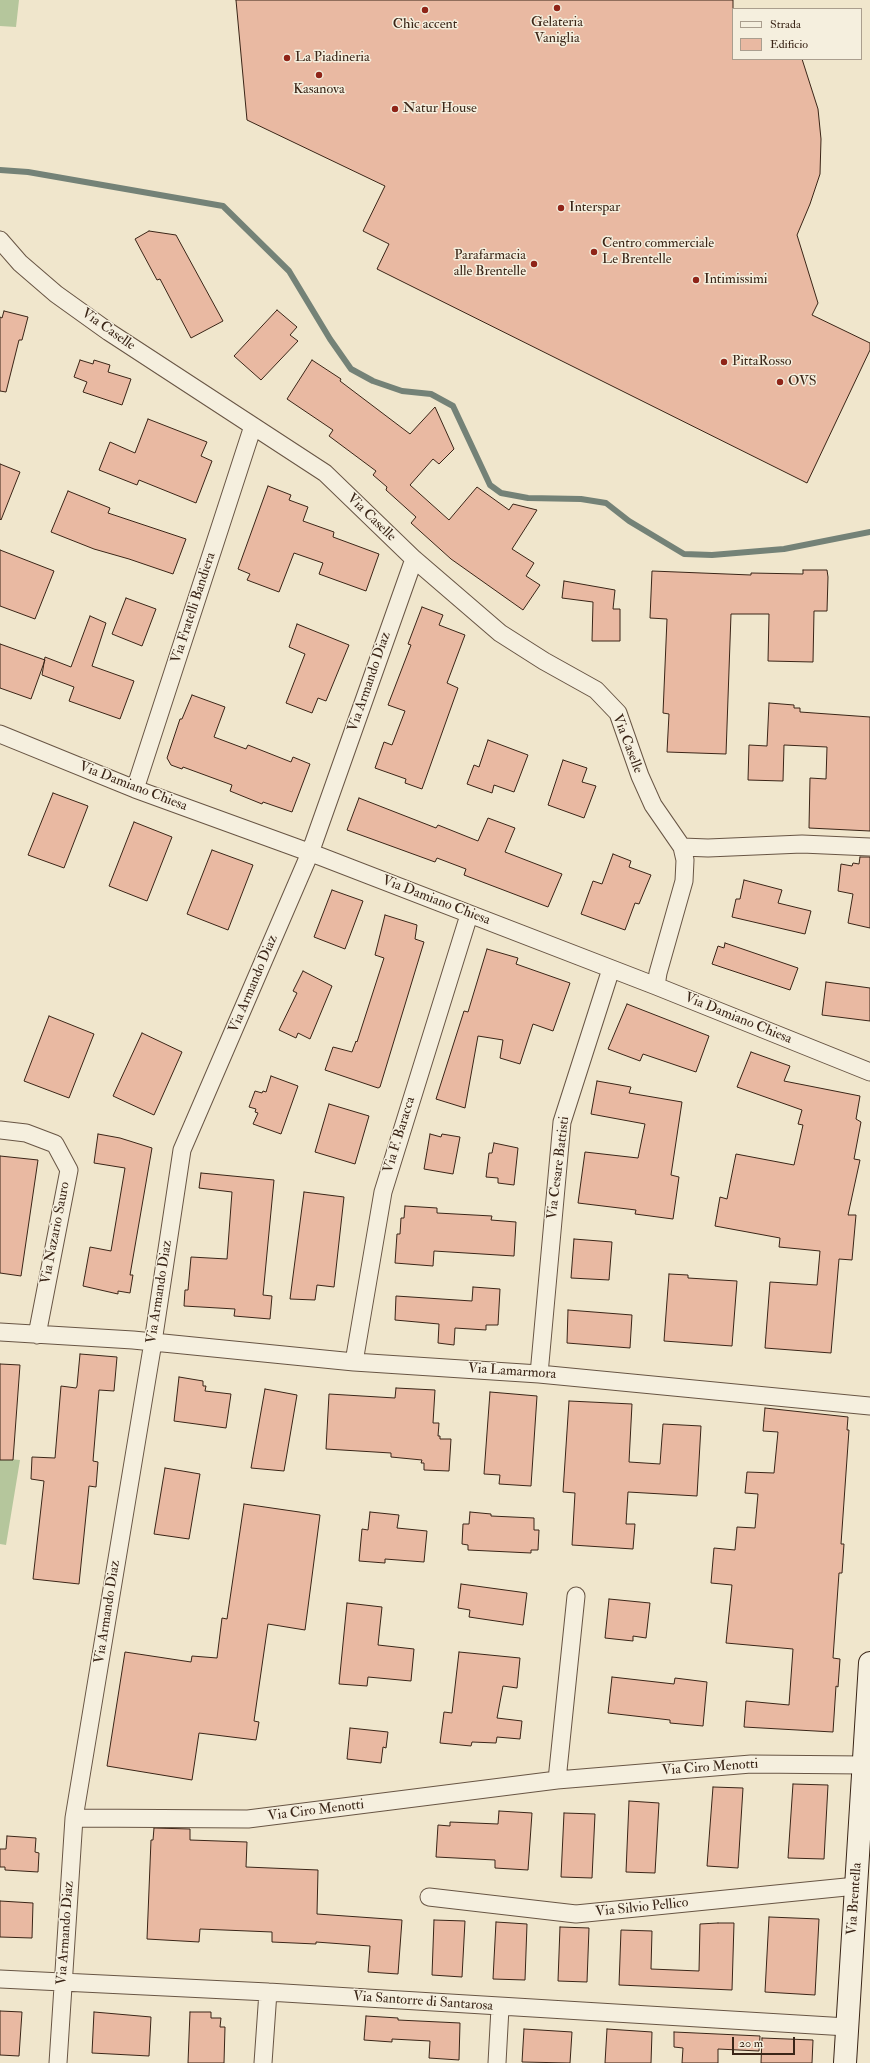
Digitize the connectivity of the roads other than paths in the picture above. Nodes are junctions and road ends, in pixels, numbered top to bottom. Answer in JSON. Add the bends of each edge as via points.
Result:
{"nodes":[{"id":1,"x":0,"y":240,"type":"edge"},
{"id":2,"x":253,"y":426,"type":"junction"},
{"id":3,"x":414,"y":559,"type":"junction"},
{"id":4,"x":0,"y":734,"type":"edge"},
{"id":5,"x":135,"y":789,"type":"junction"},
{"id":6,"x":682,"y":847,"type":"junction"},
{"id":7,"x":870,"y":847,"type":"edge"},
{"id":8,"x":310,"y":853,"type":"junction"},
{"id":9,"x":469,"y":915,"type":"junction"},
{"id":10,"x":611,"y":969,"type":"junction"},
{"id":11,"x":656,"y":986,"type":"junction"},
{"id":12,"x":870,"y":1072,"type":"edge"},
{"id":13,"x":0,"y":1130,"type":"edge"},
{"id":14,"x":0,"y":1332,"type":"edge"},
{"id":15,"x":37,"y":1335,"type":"junction"},
{"id":16,"x":153,"y":1342,"type":"junction"},
{"id":17,"x":354,"y":1362,"type":"junction"},
{"id":18,"x":539,"y":1374,"type":"junction"},
{"id":19,"x":870,"y":1406,"type":"edge"},
{"id":20,"x":576,"y":1596,"type":"dead end"},
{"id":21,"x":870,"y":1663,"type":"edge"},
{"id":22,"x":864,"y":1765,"type":"junction"},
{"id":23,"x":557,"y":1780,"type":"junction"},
{"id":24,"x":74,"y":1818,"type":"junction"},
{"id":25,"x":856,"y":1886,"type":"junction"},
{"id":26,"x":429,"y":1898,"type":"dead end"},
{"id":27,"x":0,"y":1979,"type":"edge"},
{"id":28,"x":62,"y":1982,"type":"junction"},
{"id":29,"x":268,"y":1992,"type":"junction"},
{"id":30,"x":500,"y":2008,"type":"junction"},
{"id":31,"x":847,"y":2027,"type":"junction"},
{"id":32,"x":58,"y":2063,"type":"edge"},
{"id":33,"x":263,"y":2063,"type":"edge"},
{"id":34,"x":497,"y":2063,"type":"edge"},
{"id":35,"x":845,"y":2063,"type":"edge"}],
"edges":[{"from":1,"to":2,"type":"street","name":"Via Caselle","via":[[20,263],[56,294]]},
{"from":2,"to":3,"type":"street","name":"Via Caselle","via":[[325,473]]},
{"from":2,"to":5,"type":"street","name":"Via Fratelli Bandiera"},
{"from":3,"to":6,"type":"street","name":"Via Caselle","via":[[500,633],[596,690],[618,713],[653,805]]},
{"from":3,"to":8,"type":"street","name":"Via Armando Diaz"},
{"from":4,"to":5,"type":"street","name":"Via Damiano Chiesa"},
{"from":5,"to":8,"type":"street","name":"Via Damiano Chiesa"},
{"from":6,"to":7,"type":"street","via":[[802,844]]},
{"from":6,"to":11,"type":"street","name":"Via Caselle","via":[[685,860],[684,881]]},
{"from":8,"to":9,"type":"street","name":"Via Damiano Chiesa"},
{"from":8,"to":16,"type":"street","name":"Via Armando Diaz","via":[[182,1150]]},
{"from":9,"to":10,"type":"street","name":"Via Damiano Chiesa"},
{"from":9,"to":17,"type":"street","name":"Via F. Baracca","via":[[383,1192]]},
{"from":10,"to":11,"type":"street","name":"Via Damiano Chiesa"},
{"from":10,"to":18,"type":"street","name":"Via Cesare Battisti","via":[[562,1122]]},
{"from":11,"to":12,"type":"street","name":"Via Damiano Chiesa"},
{"from":13,"to":15,"type":"street","name":"Via Nazario Sauro","via":[[26,1133],[55,1144],[69,1170]]},
{"from":14,"to":15,"type":"street"},
{"from":15,"to":16,"type":"street"},
{"from":16,"to":17,"type":"street","name":"Via Lamarmora"},
{"from":16,"to":24,"type":"street","name":"Via Armando Diaz"},
{"from":17,"to":18,"type":"street","name":"Via Lamarmora"},
{"from":18,"to":19,"type":"street","name":"Via Lamarmora"},
{"from":20,"to":23,"type":"street"},
{"from":21,"to":22,"type":"main road","name":"Via Brentella"},
{"from":22,"to":23,"type":"street","name":"Via Ciro Menotti","via":[[751,1764]]},
{"from":22,"to":25,"type":"main road","name":"Via Brentella"},
{"from":23,"to":24,"type":"street","name":"Via Ciro Menotti","via":[[248,1819]]},
{"from":24,"to":28,"type":"street","name":"Via Armando Diaz"},
{"from":25,"to":26,"type":"street","name":"Via Silvio Pellico","via":[[576,1914]]},
{"from":25,"to":31,"type":"main road","name":"Via Brentella"},
{"from":27,"to":28,"type":"street","name":"Via Santorre di Santarosa"},
{"from":28,"to":29,"type":"street","name":"Via Santorre di Santarosa"},
{"from":28,"to":32,"type":"street","name":"Via Armando Diaz"},
{"from":29,"to":30,"type":"street","name":"Via Santorre di Santarosa"},
{"from":29,"to":33,"type":"street"},
{"from":30,"to":31,"type":"street","name":"Via Santorre di Santarosa"},
{"from":30,"to":34,"type":"street"},
{"from":31,"to":35,"type":"main road","name":"Via Brentella"}]}
